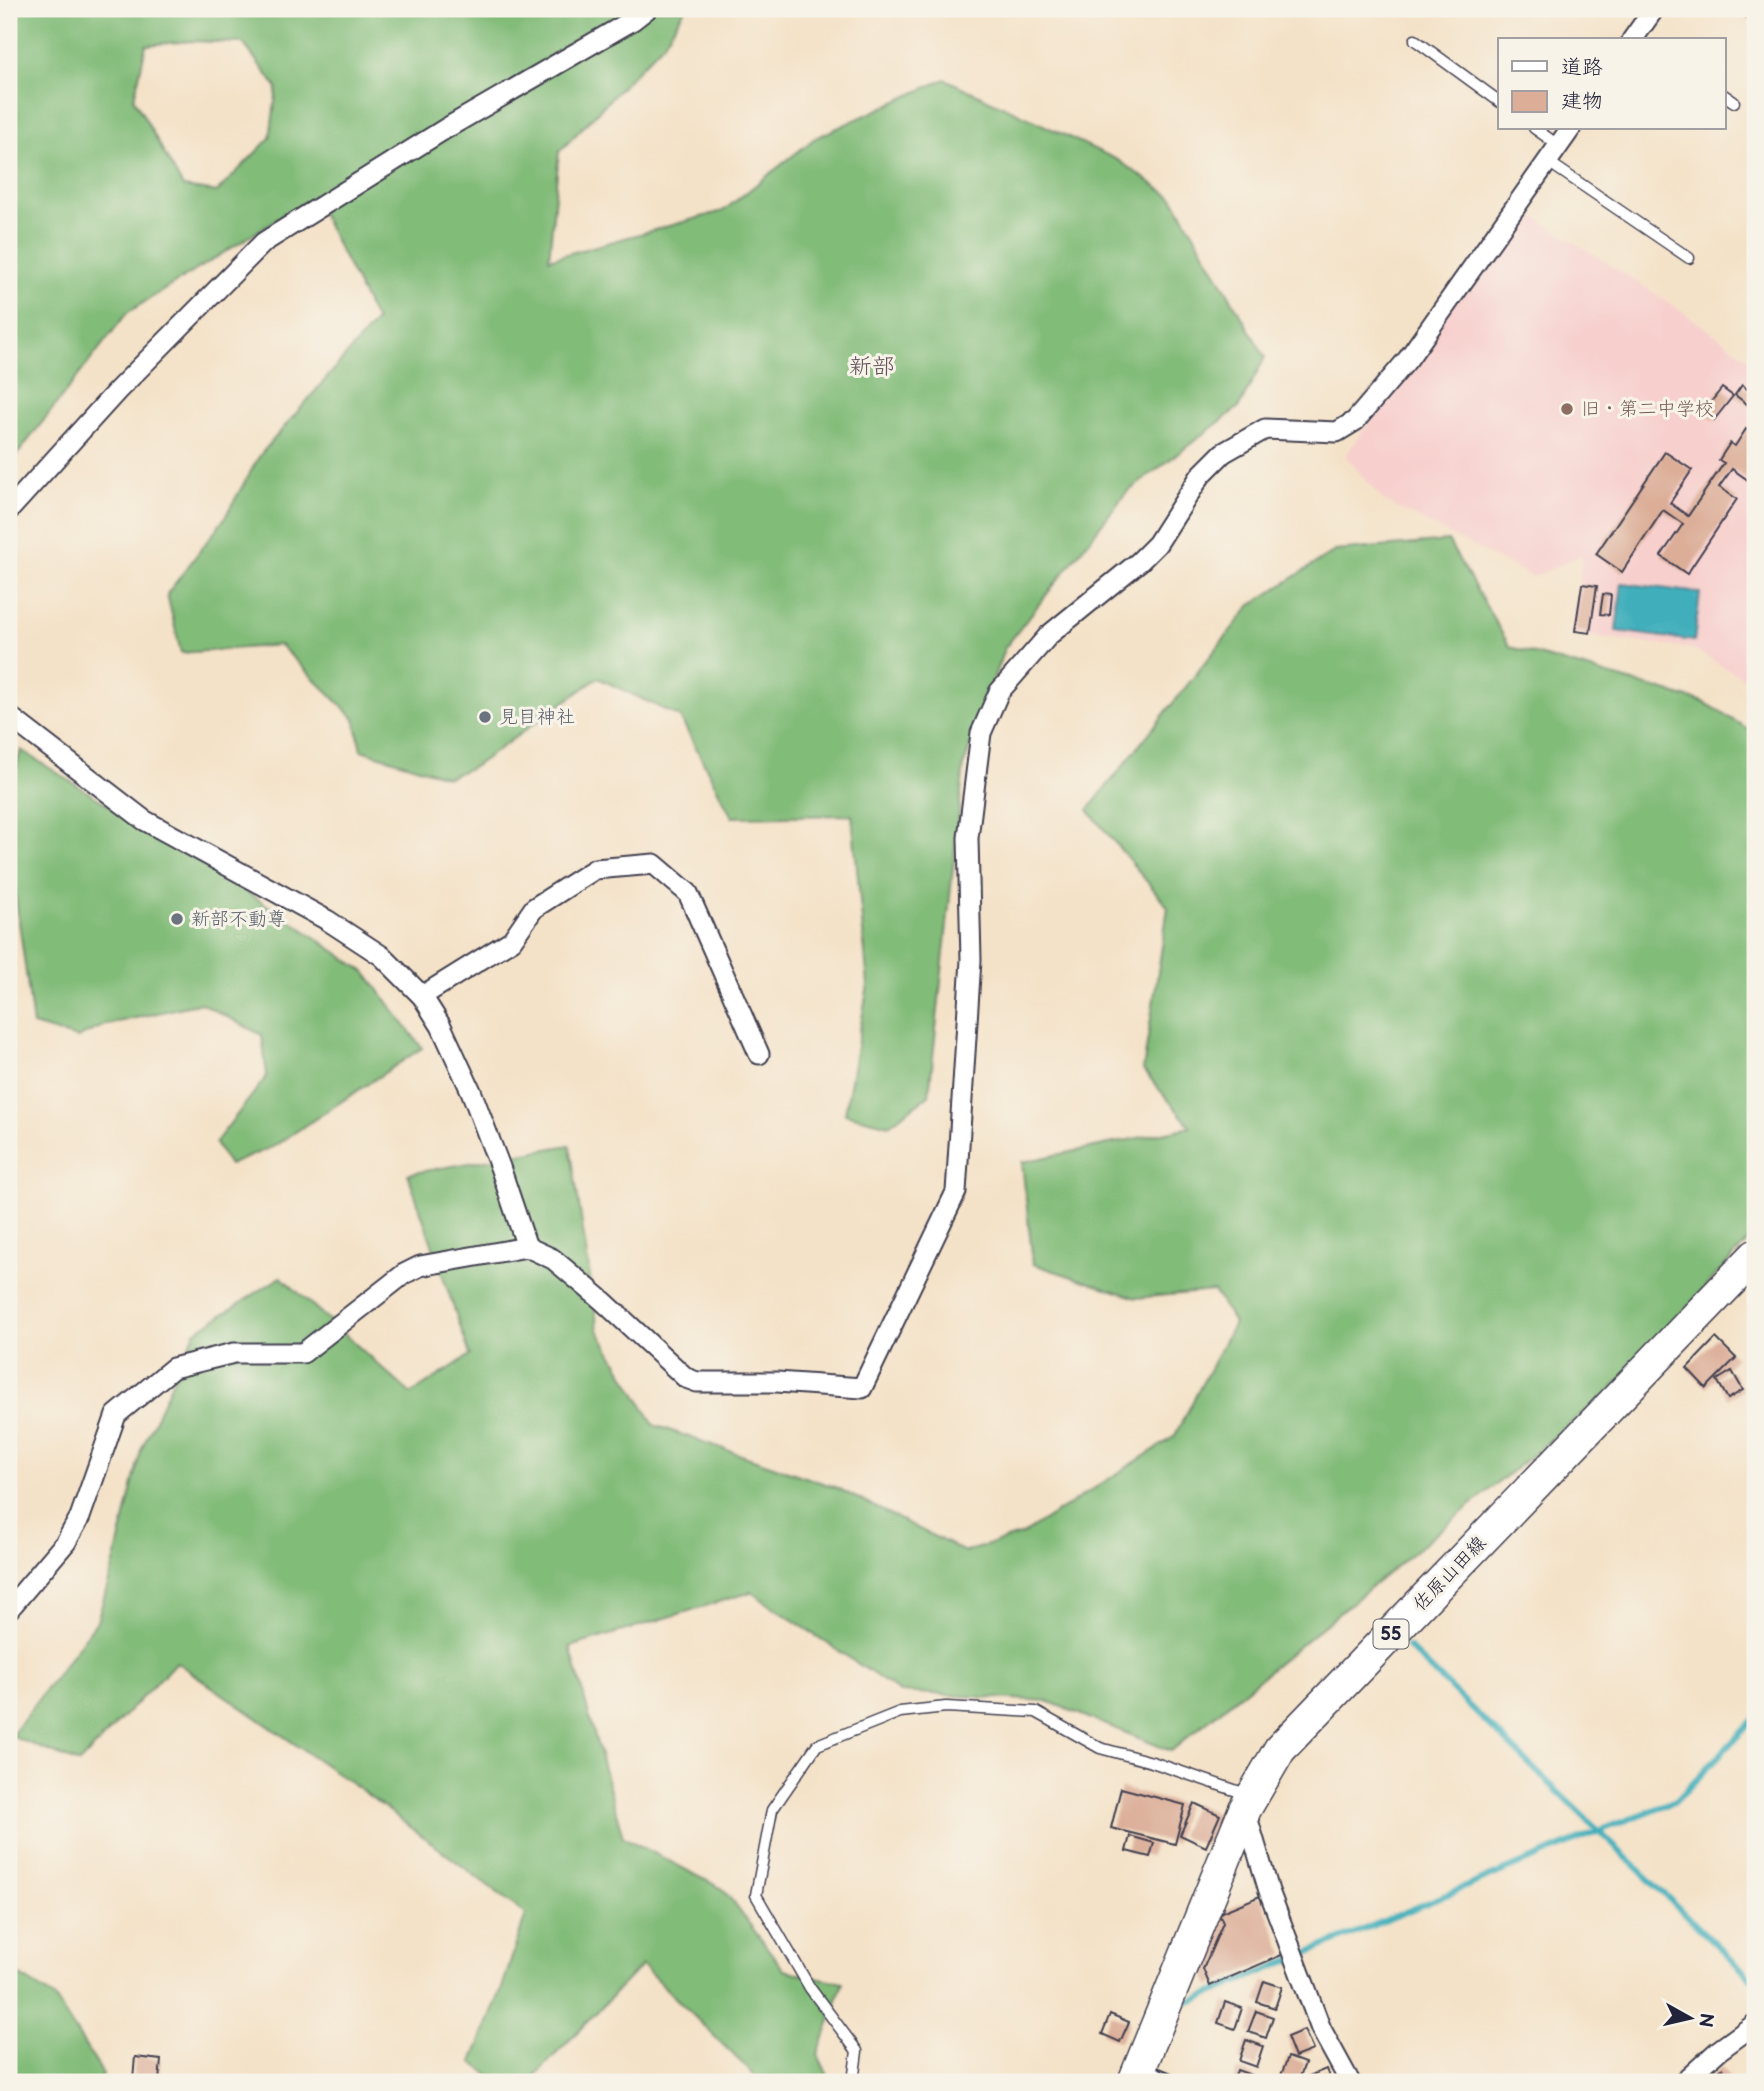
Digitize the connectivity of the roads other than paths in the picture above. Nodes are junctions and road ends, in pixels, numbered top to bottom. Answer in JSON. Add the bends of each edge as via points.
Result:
{"nodes":[{"id":1,"x":647,"y":9,"type":"edge"},
{"id":2,"x":1654,"y":9,"type":"edge"},
{"id":3,"x":1744,"y":9,"type":"edge"},
{"id":4,"x":1755,"y":17,"type":"edge"},
{"id":5,"x":1639,"y":38,"type":"edge"},
{"id":6,"x":1415,"y":40,"type":"dead end"},
{"id":7,"x":1726,"y":96,"type":"edge"},
{"id":8,"x":1498,"y":101,"type":"edge"},
{"id":9,"x":1734,"y":102,"type":"dead end"},
{"id":10,"x":1536,"y":130,"type":"edge"},
{"id":11,"x":1570,"y":130,"type":"edge"},
{"id":12,"x":1553,"y":153,"type":"junction"},
{"id":13,"x":1689,"y":258,"type":"dead end"},
{"id":14,"x":9,"y":510,"type":"edge"},
{"id":15,"x":9,"y":716,"type":"edge"},
{"id":16,"x":422,"y":996,"type":"junction"},
{"id":17,"x":759,"y":1054,"type":"dead end"},
{"id":18,"x":527,"y":1247,"type":"junction"},
{"id":19,"x":1755,"y":1256,"type":"edge"},
{"id":20,"x":9,"y":1609,"type":"edge"},
{"id":21,"x":1249,"y":1802,"type":"junction"},
{"id":22,"x":1755,"y":2024,"type":"edge"},
{"id":23,"x":1146,"y":2078,"type":"edge"},
{"id":24,"x":853,"y":2082,"type":"edge"},
{"id":25,"x":1350,"y":2082,"type":"edge"},
{"id":26,"x":1684,"y":2082,"type":"edge"}],
"edges":[{"from":1,"to":14,"type":"street","via":[[264,242],[117,391]]},
{"from":2,"to":5,"type":"street"},
{"from":3,"to":4,"type":"lane"},
{"from":6,"to":8,"type":"lane"},
{"from":7,"to":9,"type":"lane"},
{"from":10,"to":12,"type":"lane"},
{"from":11,"to":12,"type":"street"},
{"from":12,"to":13,"type":"lane"},
{"from":12,"to":18,"type":"street","via":[[1408,359],[1355,421],[1337,432],[1265,429],[1223,453],[1201,475],[1157,544],[1049,635],[999,692],[982,733],[968,838],[971,960],[956,1192],[862,1388],[685,1378],[553,1259]]},
{"from":15,"to":16,"type":"street","via":[[144,820],[327,920],[382,956]]},
{"from":16,"to":17,"type":"street","via":[[512,940],[534,908],[595,869],[654,864],[688,893]]},
{"from":16,"to":18,"type":"street","via":[[471,1091]]},
{"from":18,"to":20,"type":"street","via":[[420,1266],[303,1353],[234,1353],[173,1368],[116,1415],[80,1517],[66,1542]]},
{"from":19,"to":21,"type":"main road","name":"佐原山田線","number":"55","via":[[1280,1749]]},
{"from":21,"to":23,"type":"main road","name":"佐原山田線","number":"55"},
{"from":21,"to":24,"type":"lane","via":[[1152,1762],[1100,1748],[1036,1712],[946,1707],[900,1712],[817,1745],[772,1810],[756,1895],[810,1988],[857,2051]]},
{"from":21,"to":25,"type":"street","via":[[1269,1891],[1321,2029]]},
{"from":22,"to":26,"type":"street"}]}
